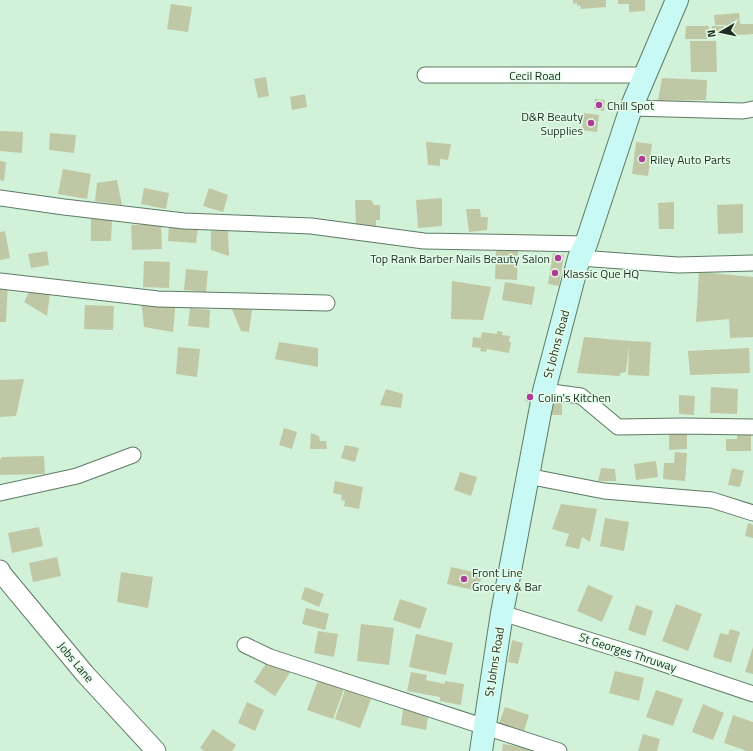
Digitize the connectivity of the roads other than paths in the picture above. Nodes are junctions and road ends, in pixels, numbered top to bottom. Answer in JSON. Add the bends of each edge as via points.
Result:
{"nodes":[{"id":1,"x":677,"y":0,"type":"edge"},
{"id":2,"x":425,"y":75,"type":"dead end"},
{"id":3,"x":644,"y":75,"type":"junction"},
{"id":4,"x":631,"y":108,"type":"junction"},
{"id":5,"x":753,"y":109,"type":"edge"},
{"id":6,"x":0,"y":198,"type":"edge"},
{"id":7,"x":582,"y":251,"type":"junction"},
{"id":8,"x":753,"y":263,"type":"edge"},
{"id":9,"x":0,"y":281,"type":"edge"},
{"id":10,"x":327,"y":304,"type":"dead end"},
{"id":11,"x":544,"y":391,"type":"junction"},
{"id":12,"x":753,"y":426,"type":"edge"},
{"id":13,"x":133,"y":455,"type":"dead end"},
{"id":14,"x":527,"y":476,"type":"junction"},
{"id":15,"x":0,"y":493,"type":"edge"},
{"id":16,"x":753,"y":513,"type":"edge"},
{"id":17,"x":0,"y":570,"type":"edge"},
{"id":18,"x":502,"y":612,"type":"junction"},
{"id":19,"x":245,"y":645,"type":"dead end"},
{"id":20,"x":753,"y":694,"type":"edge"},
{"id":21,"x":485,"y":727,"type":"junction"},
{"id":22,"x":156,"y":751,"type":"edge"},
{"id":23,"x":481,"y":751,"type":"edge"},
{"id":24,"x":559,"y":751,"type":"edge"}],
"edges":[{"from":1,"to":3,"type":"main road","name":"St Johns Road"},
{"from":2,"to":3,"type":"street","name":"Cecil Road"},
{"from":3,"to":4,"type":"main road","name":"St Johns Road"},
{"from":4,"to":5,"type":"street"},
{"from":4,"to":7,"type":"main road","name":"St Johns Road"},
{"from":6,"to":7,"type":"street","via":[[184,221],[311,226],[424,241]]},
{"from":7,"to":8,"type":"street","via":[[678,265]]},
{"from":7,"to":11,"type":"main road","name":"St Johns Road"},
{"from":9,"to":10,"type":"street","via":[[158,299]]},
{"from":11,"to":12,"type":"street","via":[[581,396],[618,427]]},
{"from":11,"to":14,"type":"main road","name":"St Johns Road"},
{"from":13,"to":15,"type":"street","via":[[77,476]]},
{"from":14,"to":16,"type":"street","via":[[604,491],[712,500]]},
{"from":14,"to":18,"type":"main road","name":"St Johns Road"},
{"from":17,"to":22,"type":"street","name":"Jobs Lane","via":[[85,674]]},
{"from":18,"to":20,"type":"street","name":"St Georges Thruway"},
{"from":18,"to":21,"type":"main road","name":"St Johns Road"},
{"from":19,"to":21,"type":"street","via":[[270,657]]},
{"from":21,"to":23,"type":"main road","name":"St Johns Road"},
{"from":21,"to":24,"type":"street"}]}
